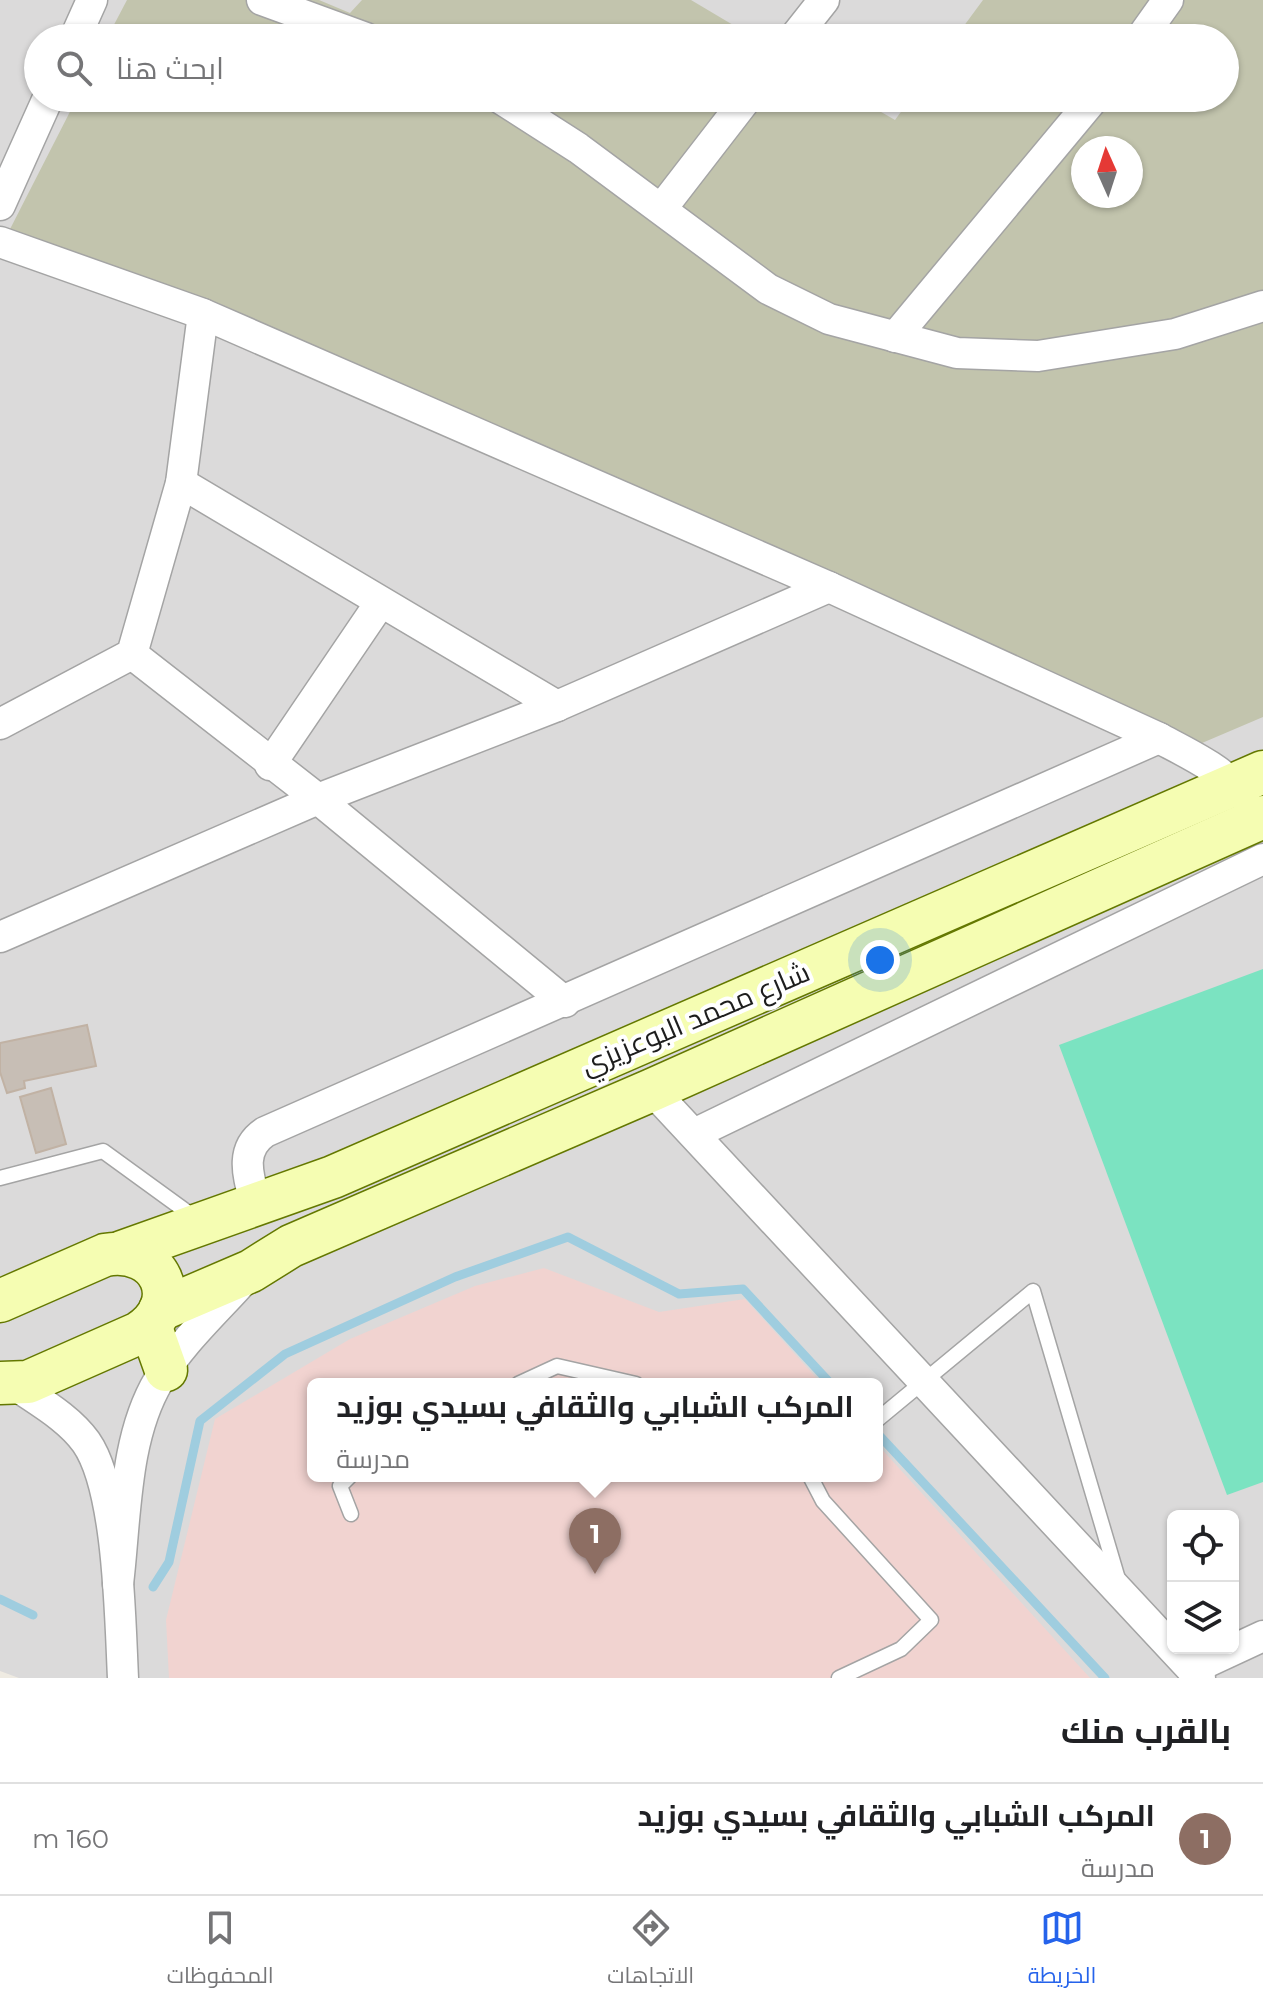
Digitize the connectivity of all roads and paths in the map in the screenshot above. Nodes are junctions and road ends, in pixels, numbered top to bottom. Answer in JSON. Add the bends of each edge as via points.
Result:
{"nodes":[{"id":1,"x":92,"y":0,"type":"edge"},
{"id":2,"x":262,"y":0,"type":"edge"},
{"id":3,"x":824,"y":0,"type":"edge"},
{"id":4,"x":1168,"y":0,"type":"edge"},
{"id":5,"x":81,"y":24,"type":"edge"},
{"id":6,"x":328,"y":24,"type":"edge"},
{"id":7,"x":805,"y":24,"type":"edge"},
{"id":8,"x":1151,"y":24,"type":"edge"},
{"id":9,"x":42,"y":112,"type":"edge"},
{"id":10,"x":522,"y":112,"type":"edge"},
{"id":11,"x":736,"y":112,"type":"edge"},
{"id":12,"x":1082,"y":112,"type":"edge"},
{"id":13,"x":0,"y":205,"type":"edge"},
{"id":14,"x":662,"y":208,"type":"junction"},
{"id":15,"x":0,"y":242,"type":"edge"},
{"id":16,"x":1263,"y":306,"type":"edge"},
{"id":17,"x":203,"y":314,"type":"junction"},
{"id":18,"x":895,"y":337,"type":"junction"},
{"id":19,"x":181,"y":483,"type":"junction"},
{"id":20,"x":829,"y":587,"type":"junction"},
{"id":21,"x":380,"y":603,"type":"junction"},
{"id":22,"x":132,"y":654,"type":"junction"},
{"id":23,"x":557,"y":706,"type":"junction"},
{"id":24,"x":0,"y":724,"type":"edge"},
{"id":25,"x":1159,"y":738,"type":"junction"},
{"id":26,"x":270,"y":765,"type":"junction"},
{"id":27,"x":1249,"y":778,"type":"edge"},
{"id":28,"x":318,"y":799,"type":"junction"},
{"id":29,"x":1262,"y":818,"type":"edge"},
{"id":30,"x":1263,"y":859,"type":"edge"},
{"id":31,"x":0,"y":937,"type":"edge"},
{"id":32,"x":565,"y":1002,"type":"junction"},
{"id":33,"x":652,"y":1090,"type":"junction"},
{"id":34,"x":694,"y":1134,"type":"junction"},
{"id":35,"x":0,"y":1178,"type":"edge"},
{"id":36,"x":256,"y":1205,"type":"junction"},
{"id":37,"x":203,"y":1223,"type":"junction"},
{"id":38,"x":122,"y":1252,"type":"junction"},
{"id":39,"x":251,"y":1271,"type":"junction"},
{"id":40,"x":0,"y":1301,"type":"edge"},
{"id":41,"x":155,"y":1317,"type":"junction"},
{"id":42,"x":166,"y":1370,"type":"junction"},
{"id":43,"x":531,"y":1378,"type":"edge"},
{"id":44,"x":610,"y":1378,"type":"edge"},
{"id":45,"x":922,"y":1380,"type":"junction"},
{"id":46,"x":4,"y":1384,"type":"edge"},
{"id":47,"x":883,"y":1413,"type":"edge"},
{"id":48,"x":344,"y":1482,"type":"edge"},
{"id":49,"x":813,"y":1482,"type":"edge"},
{"id":50,"x":351,"y":1514,"type":"dead end"},
{"id":51,"x":118,"y":1584,"type":"junction"},
{"id":52,"x":1123,"y":1595,"type":"junction"},
{"id":53,"x":1263,"y":1636,"type":"edge"},
{"id":54,"x":1196,"y":1673,"type":"edge"},
{"id":55,"x":123,"y":1678,"type":"edge"},
{"id":56,"x":839,"y":1678,"type":"edge"}],
"edges":[{"from":1,"to":5,"type":"street"},
{"from":2,"to":6,"type":"street"},
{"from":3,"to":7,"type":"street"},
{"from":4,"to":8,"type":"street"},
{"from":9,"to":13,"type":"street"},
{"from":10,"to":14,"type":"street"},
{"from":11,"to":14,"type":"street"},
{"from":12,"to":18,"type":"street"},
{"from":14,"to":18,"type":"street","via":[[795,304]]},
{"from":15,"to":17,"type":"street"},
{"from":16,"to":18,"type":"street","via":[[1175,334],[1038,356],[957,353]]},
{"from":17,"to":19,"type":"street"},
{"from":17,"to":20,"type":"street"},
{"from":19,"to":21,"type":"street"},
{"from":19,"to":22,"type":"street"},
{"from":20,"to":23,"type":"street"},
{"from":20,"to":25,"type":"street"},
{"from":21,"to":23,"type":"street"},
{"from":21,"to":26,"type":"street"},
{"from":22,"to":24,"type":"street"},
{"from":22,"to":26,"type":"street"},
{"from":23,"to":28,"type":"street"},
{"from":25,"to":27,"type":"street"},
{"from":25,"to":32,"type":"street"},
{"from":26,"to":28,"type":"street"},
{"from":27,"to":29,"type":"street"},
{"from":27,"to":36,"type":"main road","name":"شارع محمد البوعزيزي","via":[[333,1177]]},
{"from":28,"to":31,"type":"street"},
{"from":28,"to":32,"type":"street"},
{"from":29,"to":33,"type":"main road","name":"شارع محمد البوعزيزي"},
{"from":30,"to":34,"type":"street"},
{"from":32,"to":36,"type":"street","via":[[265,1132],[247,1159]]},
{"from":33,"to":34,"type":"street"},
{"from":33,"to":39,"type":"main road","name":"شارع محمد البوعزيزي","via":[[291,1246]]},
{"from":34,"to":45,"type":"street"},
{"from":35,"to":37,"type":"lane","via":[[103,1151]]},
{"from":36,"to":37,"type":"main road","name":"شارع محمد البوعزيزي"},
{"from":37,"to":38,"type":"main road","name":"شارع محمد البوعزيزي"},
{"from":38,"to":40,"type":"main road","name":"شارع محمد البوعزيزي"},
{"from":38,"to":41,"type":"main road","via":[[145,1260],[161,1278],[164,1295]]},
{"from":39,"to":41,"type":"main road","name":"شارع محمد البوعزيزي"},
{"from":39,"to":42,"type":"street"},
{"from":41,"to":42,"type":"main road"},
{"from":41,"to":46,"type":"main road","name":"شارع محمد البوعزيزي","via":[[139,1333],[28,1382]]},
{"from":42,"to":51,"type":"street","via":[[140,1424]]},
{"from":43,"to":44,"type":"lane","via":[[557,1366]]},
{"from":45,"to":47,"type":"lane"},
{"from":45,"to":52,"type":"street"},
{"from":45,"to":52,"type":"lane","via":[[1033,1291]]},
{"from":46,"to":51,"type":"street","via":[[71,1426],[92,1452],[105,1494]]},
{"from":48,"to":50,"type":"lane","via":[[340,1486]]},
{"from":49,"to":56,"type":"lane","via":[[823,1501],[931,1620],[901,1649]]},
{"from":51,"to":55,"type":"street"},
{"from":52,"to":54,"type":"street"},
{"from":53,"to":54,"type":"street"}]}
